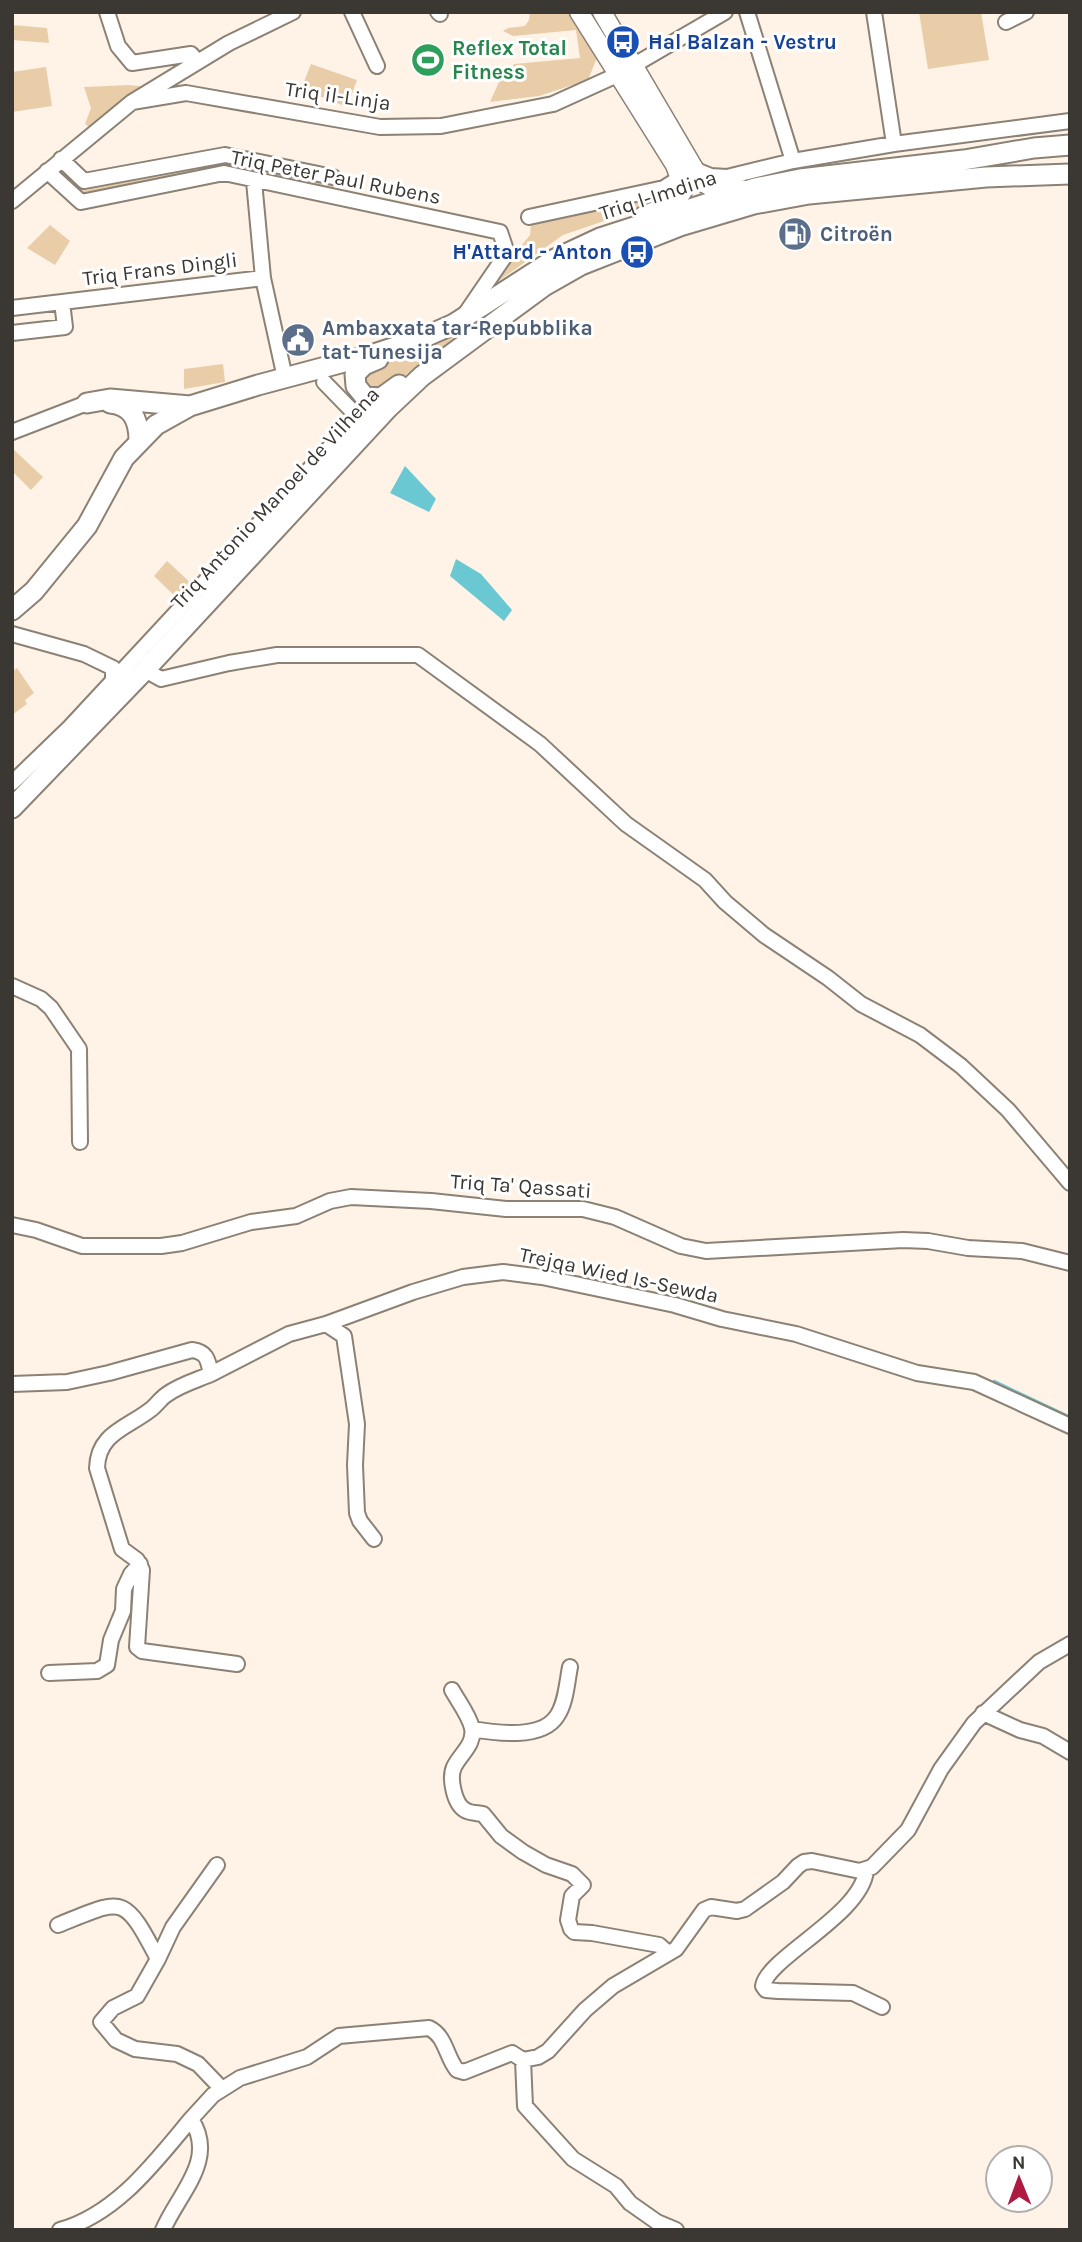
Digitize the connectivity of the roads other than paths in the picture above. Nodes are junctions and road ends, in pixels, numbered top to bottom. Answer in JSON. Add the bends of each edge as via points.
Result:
{"nodes":[{"id":1,"x":107,"y":12,"type":"edge"},
{"id":2,"x":255,"y":12,"type":"edge"},
{"id":3,"x":293,"y":12,"type":"edge"},
{"id":4,"x":352,"y":12,"type":"edge"},
{"id":5,"x":579,"y":12,"type":"edge"},
{"id":6,"x":602,"y":12,"type":"edge"},
{"id":7,"x":725,"y":12,"type":"edge"},
{"id":8,"x":747,"y":12,"type":"edge"},
{"id":9,"x":874,"y":12,"type":"edge"},
{"id":10,"x":1026,"y":12,"type":"edge"},
{"id":11,"x":1006,"y":22,"type":"dead end"},
{"id":12,"x":264,"y":26,"type":"junction"},
{"id":13,"x":198,"y":62,"type":"junction"},
{"id":14,"x":634,"y":63,"type":"junction"},
{"id":15,"x":377,"y":66,"type":"dead end"},
{"id":16,"x":617,"y":75,"type":"junction"},
{"id":17,"x":132,"y":102,"type":"junction"},
{"id":18,"x":1070,"y":121,"type":"edge"},
{"id":19,"x":894,"y":144,"type":"junction"},
{"id":20,"x":1070,"y":145,"type":"edge"},
{"id":21,"x":1070,"y":158,"type":"edge"},
{"id":22,"x":61,"y":159,"type":"junction"},
{"id":23,"x":964,"y":160,"type":"junction"},
{"id":24,"x":793,"y":161,"type":"junction"},
{"id":25,"x":47,"y":171,"type":"junction"},
{"id":26,"x":688,"y":174,"type":"junction"},
{"id":27,"x":1070,"y":174,"type":"edge"},
{"id":28,"x":333,"y":177,"type":"dead end"},
{"id":29,"x":254,"y":181,"type":"junction"},
{"id":30,"x":755,"y":188,"type":"junction"},
{"id":31,"x":12,"y":201,"type":"edge"},
{"id":32,"x":529,"y":218,"type":"dead end"},
{"id":33,"x":680,"y":226,"type":"joint"},
{"id":34,"x":600,"y":238,"type":"junction"},
{"id":35,"x":263,"y":278,"type":"junction"},
{"id":36,"x":544,"y":286,"type":"junction"},
{"id":37,"x":62,"y":302,"type":"junction"},
{"id":38,"x":12,"y":308,"type":"edge"},
{"id":39,"x":458,"y":321,"type":"junction"},
{"id":40,"x":12,"y":333,"type":"edge"},
{"id":41,"x":285,"y":374,"type":"junction"},
{"id":42,"x":355,"y":374,"type":"junction"},
{"id":43,"x":324,"y":382,"type":"dead end"},
{"id":44,"x":338,"y":398,"type":"junction"},
{"id":45,"x":381,"y":398,"type":"junction"},
{"id":46,"x":87,"y":403,"type":"junction"},
{"id":47,"x":190,"y":407,"type":"junction"},
{"id":48,"x":358,"y":417,"type":"junction"},
{"id":49,"x":12,"y":432,"type":"edge"},
{"id":50,"x":139,"y":441,"type":"junction"},
{"id":51,"x":12,"y":610,"type":"edge"},
{"id":52,"x":12,"y":634,"type":"edge"},
{"id":53,"x":145,"y":670,"type":"junction"},
{"id":54,"x":113,"y":680,"type":"junction"},
{"id":55,"x":12,"y":783,"type":"edge"},
{"id":56,"x":12,"y":808,"type":"edge"},
{"id":57,"x":12,"y":986,"type":"edge"},
{"id":58,"x":80,"y":1142,"type":"dead end"},
{"id":59,"x":1070,"y":1183,"type":"edge"},
{"id":60,"x":12,"y":1225,"type":"edge"},
{"id":61,"x":1070,"y":1263,"type":"edge"},
{"id":62,"x":326,"y":1324,"type":"junction"},
{"id":63,"x":211,"y":1374,"type":"junction"},
{"id":64,"x":12,"y":1384,"type":"edge"},
{"id":65,"x":1070,"y":1426,"type":"edge"},
{"id":66,"x":374,"y":1539,"type":"dead end"},
{"id":67,"x":140,"y":1564,"type":"junction"},
{"id":68,"x":1070,"y":1644,"type":"edge"},
{"id":69,"x":237,"y":1664,"type":"dead end"},
{"id":70,"x":570,"y":1667,"type":"dead end"},
{"id":71,"x":48,"y":1673,"type":"dead end"},
{"id":72,"x":452,"y":1690,"type":"dead end"},
{"id":73,"x":983,"y":1713,"type":"junction"},
{"id":74,"x":472,"y":1729,"type":"junction"},
{"id":75,"x":1070,"y":1752,"type":"edge"},
{"id":76,"x":218,"y":1865,"type":"dead end"},
{"id":77,"x":866,"y":1871,"type":"junction"},
{"id":78,"x":58,"y":1925,"type":"dead end"},
{"id":79,"x":668,"y":1954,"type":"junction"},
{"id":80,"x":158,"y":1958,"type":"junction"},
{"id":81,"x":882,"y":2007,"type":"dead end"},
{"id":82,"x":523,"y":2060,"type":"junction"},
{"id":83,"x":222,"y":2089,"type":"junction"},
{"id":84,"x":191,"y":2119,"type":"junction"},
{"id":85,"x":60,"y":2230,"type":"edge"},
{"id":86,"x":163,"y":2230,"type":"edge"},
{"id":87,"x":676,"y":2230,"type":"edge"}],
"edges":[{"from":1,"to":13,"type":"street","via":[[118,46],[132,63],[191,54]]},
{"from":2,"to":12,"type":"street"},
{"from":3,"to":12,"type":"street"},
{"from":4,"to":15,"type":"street"},
{"from":5,"to":16,"type":"main road"},
{"from":6,"to":14,"type":"main road"},
{"from":7,"to":14,"type":"street","name":"Triq il-Linja"},
{"from":8,"to":24,"type":"street"},
{"from":9,"to":19,"type":"street"},
{"from":10,"to":11,"type":"street"},
{"from":12,"to":13,"type":"street"},
{"from":13,"to":17,"type":"street"},
{"from":14,"to":16,"type":"street","name":"Triq il-Linja"},
{"from":14,"to":26,"type":"main road"},
{"from":16,"to":17,"type":"street","name":"Triq il-Linja","via":[[553,104],[441,126],[380,127],[186,93]]},
{"from":16,"to":26,"type":"main road","via":[[675,165]]},
{"from":17,"to":22,"type":"street"},
{"from":18,"to":19,"type":"street","name":"Triq l-Imdina"},
{"from":19,"to":24,"type":"street","name":"Triq l-Imdina"},
{"from":20,"to":23,"type":"highway","name":"Triq l-Imdina"},
{"from":21,"to":23,"type":"highway","name":"Triq l-Imdina"},
{"from":22,"to":25,"type":"street"},
{"from":22,"to":28,"type":"street","via":[[84,181],[225,155]]},
{"from":23,"to":30,"type":"highway","name":"Triq l-Imdina"},
{"from":24,"to":26,"type":"street","name":"Triq l-Imdina","via":[[727,177]]},
{"from":25,"to":29,"type":"street","name":"Triq Peter Paul Rubens","via":[[80,202],[224,173]]},
{"from":25,"to":31,"type":"street"},
{"from":26,"to":30,"type":"main road","via":[[718,190]]},
{"from":26,"to":32,"type":"street","via":[[664,188]]},
{"from":26,"to":34,"type":"main road","via":[[676,202]]},
{"from":27,"to":33,"type":"highway","name":"Triq l-Imdina","via":[[808,194]]},
{"from":29,"to":35,"type":"street"},
{"from":29,"to":39,"type":"street","name":"Triq Peter Paul Rubens","via":[[500,232],[507,253]]},
{"from":30,"to":34,"type":"highway","name":"Triq l-Imdina"},
{"from":33,"to":36,"type":"highway","name":"Triq Antonio Manoel de Vilhena","via":[[581,265]]},
{"from":34,"to":39,"type":"highway","name":"Triq l-Imdina","via":[[555,259]]},
{"from":35,"to":37,"type":"street","name":"Triq Frans Dingli"},
{"from":35,"to":41,"type":"street"},
{"from":36,"to":45,"type":"highway","via":[[505,307]]},
{"from":36,"to":53,"type":"highway","name":"Triq Antonio Manoel de Vilhena","via":[[422,376],[388,408]]},
{"from":37,"to":38,"type":"street","name":"Triq Frans Dingli"},
{"from":37,"to":40,"type":"street","name":"Triq Frans Dingli","via":[[65,327]]},
{"from":39,"to":41,"type":"highway","name":"Triq l-Imdina","via":[[374,354]]},
{"from":39,"to":42,"type":"highway"},
{"from":41,"to":47,"type":"highway","name":"Triq l-Imdina"},
{"from":42,"to":44,"type":"street","via":[[342,384]]},
{"from":42,"to":45,"type":"highway","via":[[356,386],[365,397]]},
{"from":43,"to":44,"type":"street"},
{"from":44,"to":48,"type":"street"},
{"from":45,"to":48,"type":"street"},
{"from":46,"to":47,"type":"highway","via":[[110,399]]},
{"from":46,"to":49,"type":"street"},
{"from":46,"to":50,"type":"highway","via":[[119,404],[129,409],[139,426]]},
{"from":47,"to":50,"type":"highway","via":[[156,425]]},
{"from":48,"to":54,"type":"street"},
{"from":50,"to":51,"type":"highway","via":[[124,457],[87,526],[34,591]]},
{"from":52,"to":54,"type":"street","via":[[84,654],[113,668]]},
{"from":53,"to":56,"type":"highway","name":"Triq Antonio Manoel de Vilhena"},
{"from":53,"to":59,"type":"street","via":[[162,679],[277,654],[418,655],[540,744],[626,824],[705,880],[764,936],[961,1066],[1008,1110]]},
{"from":54,"to":55,"type":"street"},
{"from":57,"to":58,"type":"street","via":[[51,1007],[79,1049]]},
{"from":60,"to":61,"type":"street","name":"Triq Ta' Qassati","via":[[82,1245],[161,1246],[251,1222],[296,1216],[341,1198],[362,1198],[506,1209],[583,1209],[615,1217],[681,1247],[706,1251],[903,1240],[1022,1251]]},
{"from":62,"to":63,"type":"street","name":"Trejqa Wied Is-Sewda","via":[[279,1338]]},
{"from":62,"to":65,"type":"street","name":"Trejqa Wied Is-Sewda","via":[[463,1277],[491,1272],[530,1275],[796,1334],[917,1373],[974,1382]]},
{"from":62,"to":66,"type":"street","via":[[344,1336],[357,1424],[357,1513]]},
{"from":63,"to":64,"type":"street","via":[[207,1357],[192,1350],[67,1382]]},
{"from":63,"to":67,"type":"street","name":"Trejqa Wied Is-Sewda","via":[[172,1391],[122,1426],[97,1456],[99,1481],[122,1549]]},
{"from":67,"to":69,"type":"street","via":[[139,1650]]},
{"from":67,"to":71,"type":"street","via":[[124,1589],[123,1611],[107,1665],[97,1671]]},
{"from":68,"to":73,"type":"street","via":[[1039,1662]]},
{"from":70,"to":74,"type":"street","via":[[561,1708],[547,1726],[510,1734]]},
{"from":72,"to":74,"type":"street"},
{"from":73,"to":75,"type":"street","via":[[1043,1735]]},
{"from":73,"to":77,"type":"street","via":[[941,1769],[908,1830]]},
{"from":74,"to":79,"type":"street","via":[[469,1746],[452,1777],[463,1809],[483,1814],[501,1836],[533,1859],[578,1878],[583,1885],[572,1896],[568,1920],[574,1932],[659,1945]]},
{"from":76,"to":80,"type":"street","via":[[173,1927]]},
{"from":77,"to":79,"type":"street","via":[[804,1862],[745,1909],[704,1910]]},
{"from":77,"to":81,"type":"street","via":[[845,1906],[778,1965],[763,1986],[778,1991],[853,1993]]},
{"from":78,"to":80,"type":"street","via":[[107,1906],[123,1907],[142,1928]]},
{"from":79,"to":82,"type":"street","via":[[600,1996],[548,2050]]},
{"from":80,"to":83,"type":"street","via":[[137,1996],[113,2008],[101,2022],[117,2040],[135,2049],[177,2054],[198,2064]]},
{"from":82,"to":83,"type":"street","via":[[512,2053],[464,2072],[457,2070],[436,2032],[406,2029],[339,2036],[307,2057]]},
{"from":82,"to":87,"type":"street","via":[[525,2106],[573,2159],[616,2186],[630,2203],[657,2222]]},
{"from":83,"to":84,"type":"street"},
{"from":84,"to":85,"type":"street","via":[[134,2185],[84,2222]]},
{"from":84,"to":86,"type":"street","via":[[199,2130],[200,2153],[191,2183]]}]}
